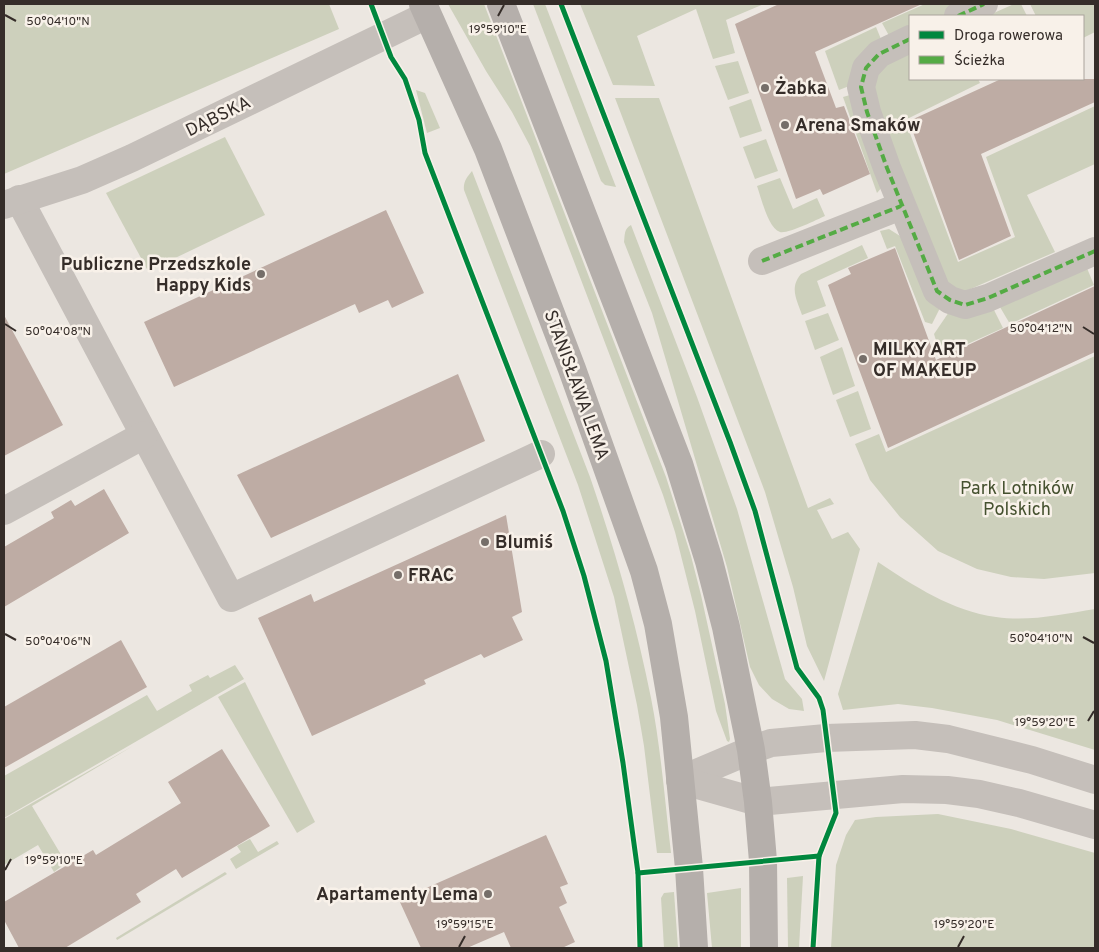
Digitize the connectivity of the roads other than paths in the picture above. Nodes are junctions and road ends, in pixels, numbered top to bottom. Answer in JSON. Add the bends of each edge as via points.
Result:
{"nodes":[{"id":1,"x":501,"y":4,"type":"edge"},
{"id":2,"x":984,"y":4,"type":"edge"},
{"id":3,"x":425,"y":9,"type":"edge"},
{"id":4,"x":960,"y":15,"type":"edge"},
{"id":5,"x":909,"y":39,"type":"edge"},
{"id":6,"x":12,"y":202,"type":"edge"},
{"id":7,"x":901,"y":206,"type":"junction"},
{"id":8,"x":1095,"y":252,"type":"edge"},
{"id":9,"x":762,"y":261,"type":"dead end"},
{"id":10,"x":144,"y":435,"type":"junction"},
{"id":11,"x":541,"y":454,"type":"dead end"},
{"id":12,"x":4,"y":510,"type":"edge"},
{"id":13,"x":750,"y":750,"type":"junction"},
{"id":14,"x":680,"y":780,"type":"junction"},
{"id":15,"x":1095,"y":780,"type":"edge"},
{"id":16,"x":758,"y":802,"type":"junction"},
{"id":17,"x":1095,"y":825,"type":"edge"},
{"id":18,"x":694,"y":948,"type":"edge"},
{"id":19,"x":764,"y":948,"type":"edge"}],
"edges":[{"from":1,"to":13,"type":"main road","via":[[690,496],[726,627]]},
{"from":2,"to":4,"type":"street"},
{"from":3,"to":6,"type":"street","name":"DĄBSKA","via":[[132,158],[82,180]]},
{"from":3,"to":14,"type":"main road","name":"STANISŁAWA LEMA","via":[[488,149],[572,369],[644,571],[667,672]]},
{"from":5,"to":7,"type":"street","via":[[879,54],[866,68],[861,86],[867,112]]},
{"from":6,"to":10,"type":"street"},
{"from":7,"to":8,"type":"street","via":[[937,291],[965,305]]},
{"from":7,"to":9,"type":"street"},
{"from":10,"to":11,"type":"street","via":[[231,598]]},
{"from":10,"to":12,"type":"street"},
{"from":13,"to":14,"type":"street"},
{"from":13,"to":15,"type":"street","via":[[800,740],[915,735],[948,739],[1032,760]]},
{"from":13,"to":16,"type":"main road"},
{"from":14,"to":16,"type":"street"},
{"from":14,"to":18,"type":"main road","name":"STANISŁAWA LEMA"},
{"from":16,"to":17,"type":"street","via":[[903,789],[947,790],[979,794]]},
{"from":16,"to":19,"type":"main road","via":[[763,861]]}]}
